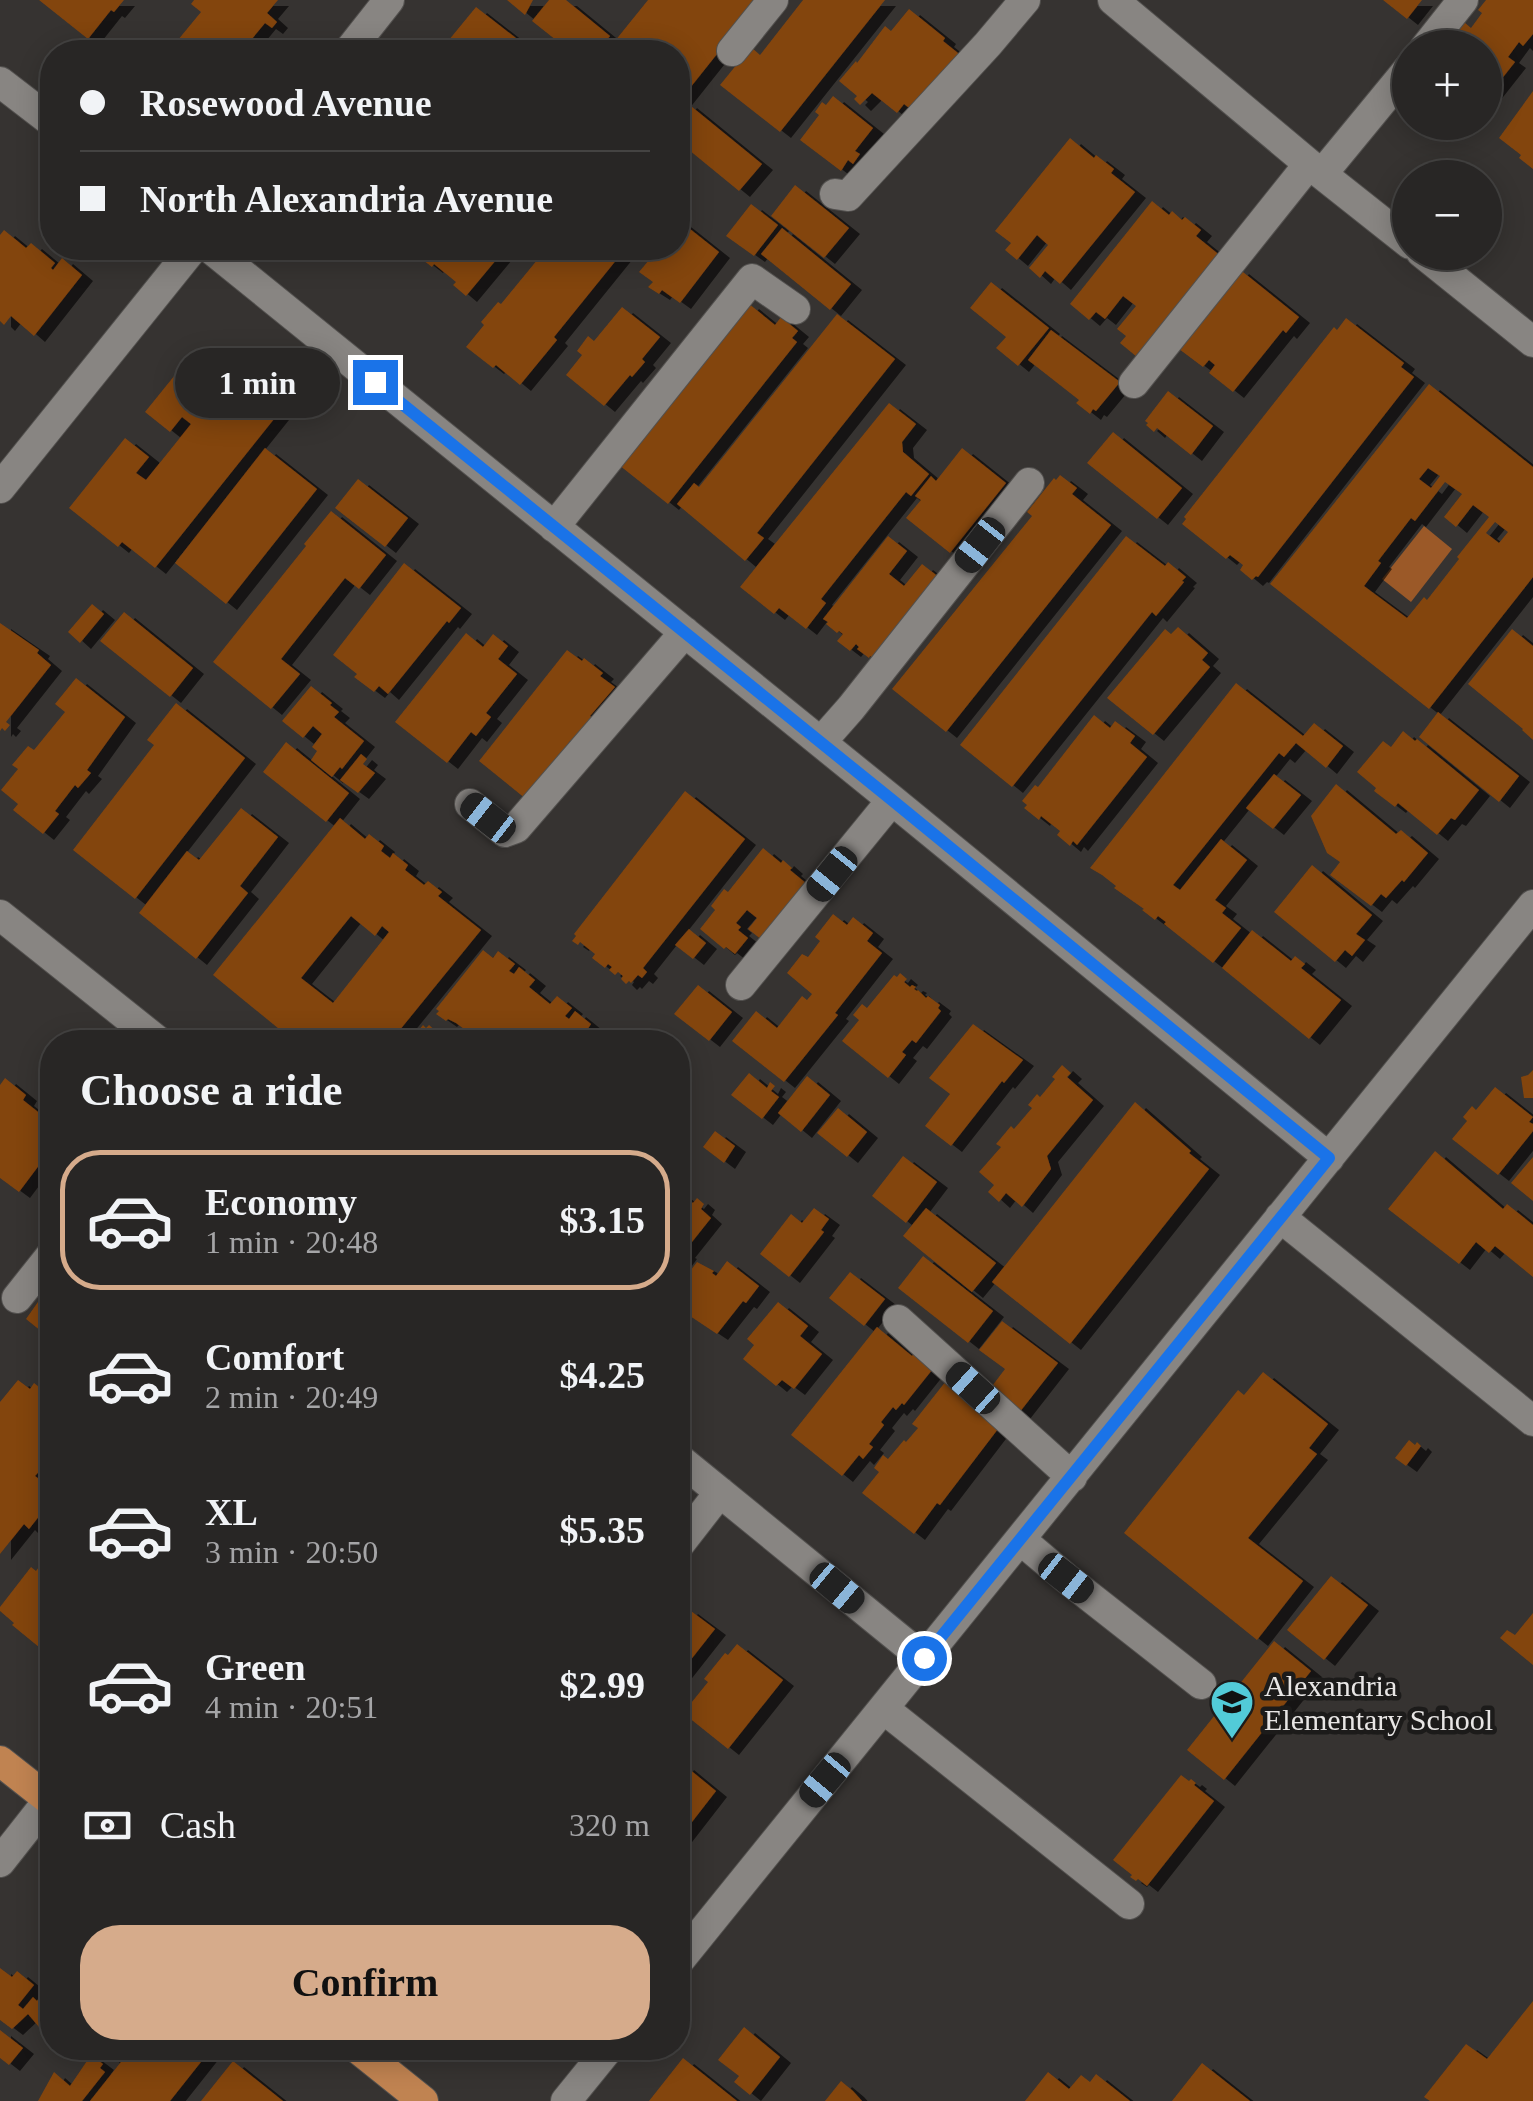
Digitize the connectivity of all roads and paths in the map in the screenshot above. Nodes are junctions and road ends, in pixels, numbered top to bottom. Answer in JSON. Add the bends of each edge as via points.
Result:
{"nodes":[{"id":1,"x":389,"y":0,"type":"edge"},
{"id":2,"x":773,"y":0,"type":"edge"},
{"id":3,"x":1025,"y":0,"type":"edge"},
{"id":4,"x":1113,"y":0,"type":"edge"},
{"id":5,"x":1463,"y":0,"type":"edge"},
{"id":6,"x":1440,"y":30,"type":"edge"},
{"id":7,"x":357,"y":40,"type":"edge"},
{"id":8,"x":732,"y":51,"type":"dead end"},
{"id":9,"x":0,"y":82,"type":"edge"},
{"id":10,"x":1392,"y":86,"type":"edge"},
{"id":11,"x":40,"y":113,"type":"edge"},
{"id":12,"x":1316,"y":168,"type":"junction"},
{"id":13,"x":835,"y":194,"type":"dead end"},
{"id":14,"x":1392,"y":229,"type":"edge"},
{"id":15,"x":183,"y":260,"type":"edge"},
{"id":16,"x":225,"y":260,"type":"edge"},
{"id":17,"x":1443,"y":270,"type":"edge"},
{"id":18,"x":794,"y":310,"type":"dead end"},
{"id":19,"x":1533,"y":342,"type":"edge"},
{"id":20,"x":1134,"y":383,"type":"dead end"},
{"id":21,"x":1029,"y":483,"type":"dead end"},
{"id":22,"x":0,"y":488,"type":"edge"},
{"id":23,"x":554,"y":526,"type":"junction"},
{"id":24,"x":685,"y":632,"type":"junction"},
{"id":25,"x":821,"y":742,"type":"junction"},
{"id":26,"x":892,"y":800,"type":"junction"},
{"id":27,"x":470,"y":804,"type":"dead end"},
{"id":28,"x":1533,"y":905,"type":"edge"},
{"id":29,"x":0,"y":915,"type":"edge"},
{"id":30,"x":741,"y":985,"type":"dead end"},
{"id":31,"x":144,"y":1030,"type":"edge"},
{"id":32,"x":1329,"y":1158,"type":"junction"},
{"id":33,"x":1280,"y":1217,"type":"junction"},
{"id":34,"x":40,"y":1269,"type":"edge"},
{"id":35,"x":17,"y":1298,"type":"dead end"},
{"id":36,"x":898,"y":1320,"type":"dead end"},
{"id":37,"x":1533,"y":1421,"type":"edge"},
{"id":38,"x":690,"y":1468,"type":"edge"},
{"id":39,"x":1072,"y":1477,"type":"junction"},
{"id":40,"x":720,"y":1492,"type":"junction"},
{"id":41,"x":690,"y":1531,"type":"edge"},
{"id":42,"x":1020,"y":1540,"type":"junction"},
{"id":43,"x":924,"y":1658,"type":"junction"},
{"id":44,"x":1201,"y":1684,"type":"dead end"},
{"id":45,"x":884,"y":1709,"type":"junction"},
{"id":46,"x":0,"y":1761,"type":"edge"},
{"id":47,"x":40,"y":1791,"type":"edge"},
{"id":48,"x":40,"y":1813,"type":"edge"},
{"id":49,"x":0,"y":1862,"type":"edge"},
{"id":50,"x":1129,"y":1904,"type":"dead end"},
{"id":51,"x":690,"y":1947,"type":"edge"},
{"id":52,"x":372,"y":2060,"type":"edge"},
{"id":53,"x":599,"y":2060,"type":"edge"},
{"id":54,"x":424,"y":2101,"type":"edge"},
{"id":55,"x":566,"y":2101,"type":"edge"}],
"edges":[{"from":1,"to":7,"type":"street"},
{"from":2,"to":8,"type":"street"},
{"from":3,"to":13,"type":"street","via":[[848,196]]},
{"from":4,"to":12,"type":"street"},
{"from":5,"to":6,"type":"street"},
{"from":9,"to":11,"type":"street"},
{"from":10,"to":12,"type":"street"},
{"from":12,"to":14,"type":"street"},
{"from":12,"to":20,"type":"street"},
{"from":15,"to":22,"type":"street"},
{"from":16,"to":23,"type":"street"},
{"from":17,"to":19,"type":"street"},
{"from":18,"to":23,"type":"street","via":[[752,279]]},
{"from":21,"to":25,"type":"street"},
{"from":23,"to":24,"type":"street"},
{"from":24,"to":25,"type":"street"},
{"from":24,"to":27,"type":"street","via":[[516,828],[505,832]]},
{"from":25,"to":26,"type":"street"},
{"from":26,"to":30,"type":"street"},
{"from":26,"to":32,"type":"street"},
{"from":28,"to":32,"type":"street"},
{"from":29,"to":31,"type":"street"},
{"from":32,"to":33,"type":"street"},
{"from":33,"to":37,"type":"street"},
{"from":33,"to":39,"type":"street"},
{"from":34,"to":35,"type":"street"},
{"from":36,"to":39,"type":"street"},
{"from":38,"to":40,"type":"street"},
{"from":39,"to":42,"type":"street"},
{"from":40,"to":41,"type":"street"},
{"from":40,"to":43,"type":"street"},
{"from":42,"to":43,"type":"street"},
{"from":42,"to":44,"type":"street"},
{"from":43,"to":45,"type":"street"},
{"from":45,"to":50,"type":"street"},
{"from":45,"to":51,"type":"street"},
{"from":46,"to":47,"type":"main road"},
{"from":48,"to":49,"type":"street"},
{"from":52,"to":54,"type":"main road"},
{"from":53,"to":55,"type":"street"}]}
